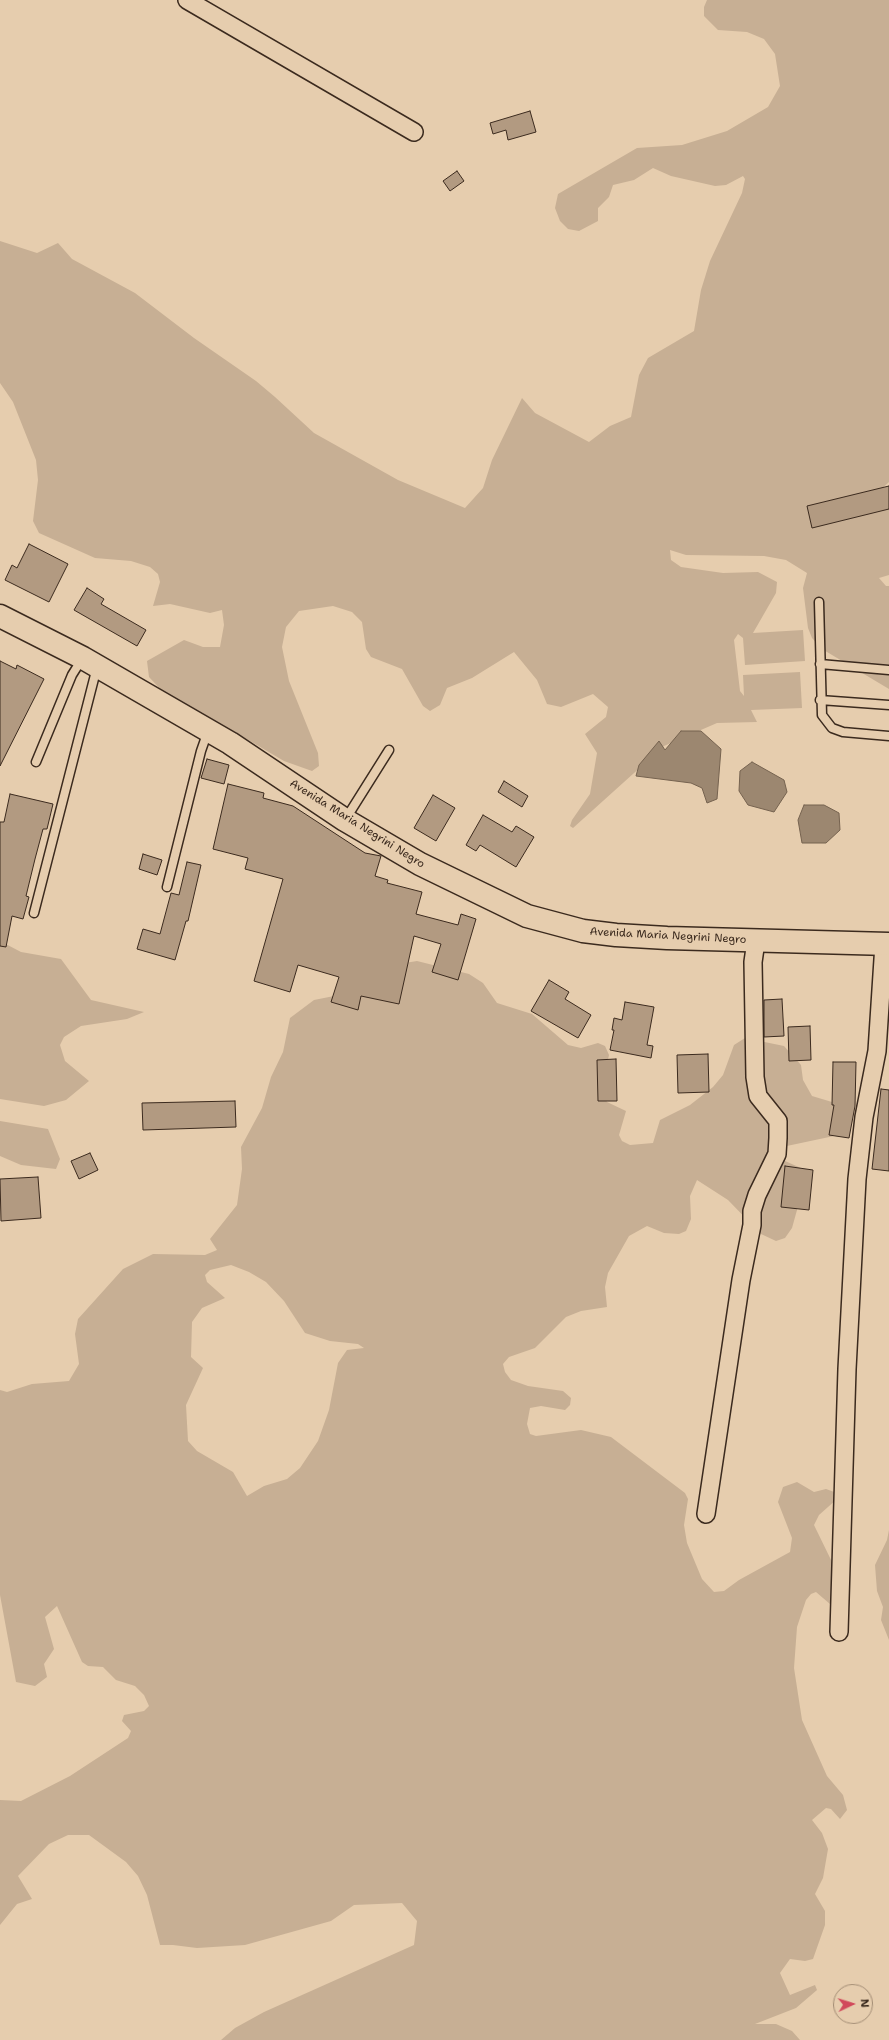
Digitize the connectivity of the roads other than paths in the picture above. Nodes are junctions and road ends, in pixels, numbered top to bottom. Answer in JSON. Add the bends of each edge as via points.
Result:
{"nodes":[{"id":1,"x":187,"y":0,"type":"edge"},
{"id":2,"x":414,"y":132,"type":"dead end"},
{"id":3,"x":820,"y":602,"type":"dead end"},
{"id":4,"x":0,"y":616,"type":"edge"},
{"id":5,"x":90,"y":662,"type":"junction"},
{"id":6,"x":820,"y":664,"type":"junction"},
{"id":7,"x":889,"y":670,"type":"edge"},
{"id":8,"x":820,"y":700,"type":"junction"},
{"id":9,"x":889,"y":705,"type":"edge"},
{"id":10,"x":208,"y":730,"type":"junction"},
{"id":11,"x":889,"y":736,"type":"edge"},
{"id":12,"x":389,"y":750,"type":"dead end"},
{"id":13,"x":36,"y":762,"type":"dead end"},
{"id":14,"x":345,"y":820,"type":"junction"},
{"id":15,"x":167,"y":887,"type":"dead end"},
{"id":16,"x":34,"y":913,"type":"dead end"},
{"id":17,"x":756,"y":940,"type":"junction"},
{"id":18,"x":886,"y":944,"type":"edge"},
{"id":19,"x":706,"y":1514,"type":"dead end"},
{"id":20,"x":839,"y":1632,"type":"dead end"}],
"edges":[{"from":1,"to":2,"type":"street"},
{"from":3,"to":6,"type":"lane"},
{"from":4,"to":5,"type":"street","name":"Avenida Maria Negrini Negro"},
{"from":5,"to":10,"type":"street","name":"Avenida Maria Negrini Negro"},
{"from":5,"to":13,"type":"lane","via":[[72,676]]},
{"from":5,"to":16,"type":"lane"},
{"from":6,"to":7,"type":"lane"},
{"from":6,"to":8,"type":"lane"},
{"from":8,"to":9,"type":"lane"},
{"from":8,"to":11,"type":"lane","via":[[822,715],[832,728],[843,732]]},
{"from":10,"to":14,"type":"street","name":"Avenida Maria Negrini Negro"},
{"from":10,"to":15,"type":"lane"},
{"from":12,"to":14,"type":"lane"},
{"from":14,"to":17,"type":"street","name":"Avenida Maria Negrini Negro","via":[[420,864],[527,916],[583,931],[616,935]]},
{"from":17,"to":18,"type":"street","name":"Avenida Maria Negrini Negro"},
{"from":17,"to":19,"type":"street","via":[[753,962],[755,1077],[758,1096],[778,1121],[777,1154],[752,1211],[752,1225],[741,1280]]},
{"from":18,"to":20,"type":"street","via":[[877,1051],[864,1117],[857,1179],[847,1369]]}]}
